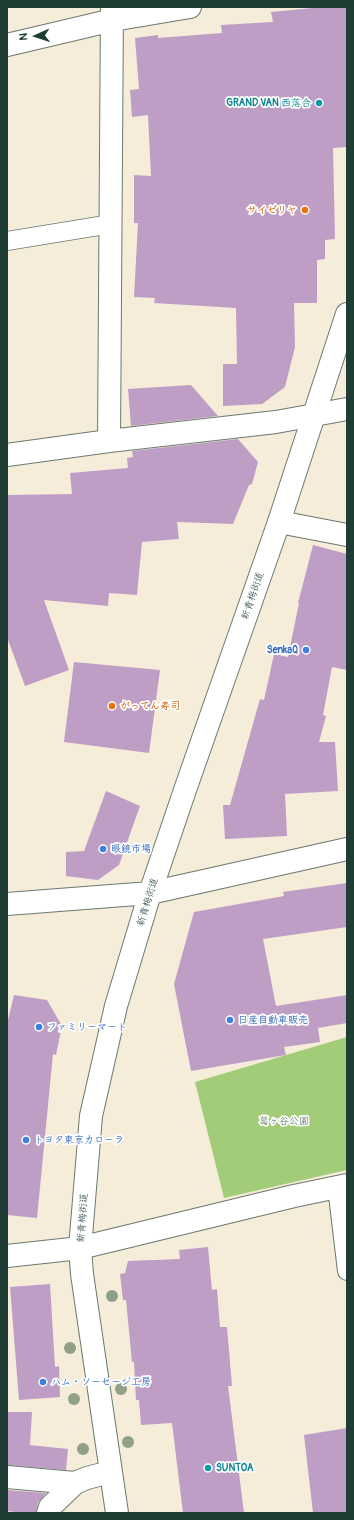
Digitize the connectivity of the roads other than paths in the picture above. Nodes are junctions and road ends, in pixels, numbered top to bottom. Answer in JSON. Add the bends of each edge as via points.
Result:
{"nodes":[{"id":1,"x":190,"y":7,"type":"edge"},
{"id":2,"x":113,"y":13,"type":"edge"},
{"id":3,"x":7,"y":45,"type":"edge"},
{"id":4,"x":111,"y":224,"type":"junction"},
{"id":5,"x":7,"y":241,"type":"edge"},
{"id":6,"x":347,"y":314,"type":"edge"},
{"id":7,"x":347,"y":409,"type":"edge"},
{"id":8,"x":314,"y":416,"type":"junction"},
{"id":9,"x":109,"y":441,"type":"junction"},
{"id":10,"x":7,"y":455,"type":"edge"},
{"id":11,"x":279,"y":522,"type":"junction"},
{"id":12,"x":347,"y":535,"type":"edge"},
{"id":13,"x":347,"y":849,"type":"edge"},
{"id":14,"x":150,"y":893,"type":"junction"},
{"id":15,"x":7,"y":904,"type":"edge"},
{"id":16,"x":342,"y":1186,"type":"edge"},
{"id":17,"x":80,"y":1248,"type":"junction"},
{"id":18,"x":7,"y":1256,"type":"edge"},
{"id":19,"x":347,"y":1271,"type":"edge"},
{"id":20,"x":110,"y":1472,"type":"junction"},
{"id":21,"x":7,"y":1477,"type":"edge"},
{"id":22,"x":75,"y":1483,"type":"junction"},
{"id":23,"x":48,"y":1513,"type":"edge"},
{"id":24,"x":116,"y":1513,"type":"edge"}],
"edges":[{"from":1,"to":2,"type":"street"},
{"from":2,"to":3,"type":"street"},
{"from":2,"to":4,"type":"street"},
{"from":4,"to":5,"type":"lane"},
{"from":4,"to":9,"type":"street"},
{"from":6,"to":8,"type":"street","name":"新青梅街道"},
{"from":7,"to":8,"type":"street"},
{"from":8,"to":9,"type":"street"},
{"from":8,"to":11,"type":"street","name":"新青梅街道"},
{"from":9,"to":10,"type":"street"},
{"from":11,"to":12,"type":"street"},
{"from":11,"to":14,"type":"street","name":"新青梅街道"},
{"from":13,"to":14,"type":"street"},
{"from":14,"to":15,"type":"street"},
{"from":14,"to":17,"type":"street","name":"新青梅街道","via":[[116,1006],[91,1116]]},
{"from":16,"to":17,"type":"street"},
{"from":16,"to":19,"type":"lane"},
{"from":17,"to":18,"type":"street"},
{"from":17,"to":20,"type":"street","name":"新青梅街道"},
{"from":20,"to":22,"type":"street"},
{"from":20,"to":24,"type":"street","name":"新青梅街道"},
{"from":21,"to":22,"type":"street"},
{"from":22,"to":23,"type":"street","via":[[50,1507]]}]}
